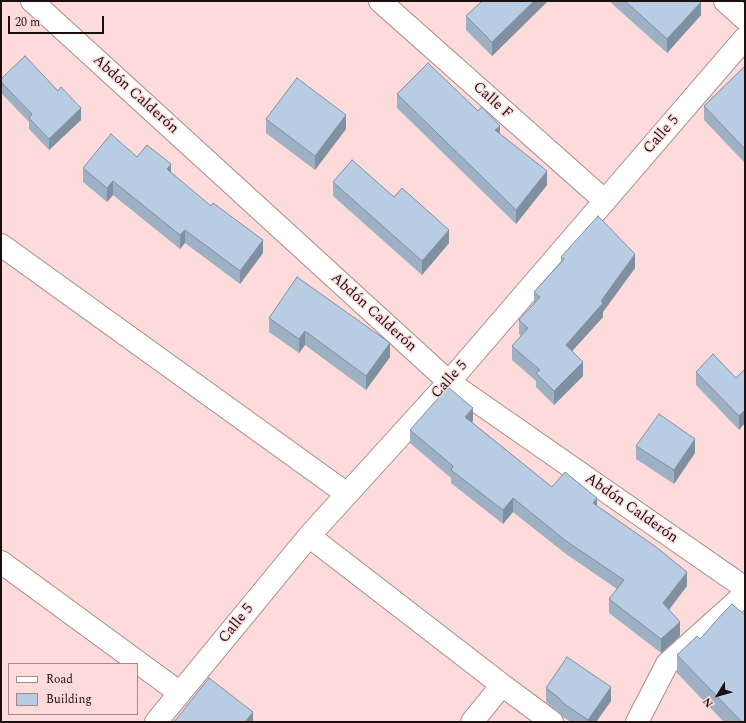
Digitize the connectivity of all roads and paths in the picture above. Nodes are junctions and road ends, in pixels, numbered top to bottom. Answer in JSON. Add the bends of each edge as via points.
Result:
{"nodes":[{"id":1,"x":32,"y":1,"type":"edge"},
{"id":2,"x":380,"y":1,"type":"edge"},
{"id":3,"x":725,"y":1,"type":"edge"},
{"id":4,"x":745,"y":19,"type":"edge"},
{"id":5,"x":745,"y":38,"type":"edge"},
{"id":6,"x":605,"y":201,"type":"junction"},
{"id":7,"x":1,"y":245,"type":"edge"},
{"id":8,"x":449,"y":382,"type":"junction"},
{"id":9,"x":347,"y":494,"type":"junction"},
{"id":10,"x":309,"y":536,"type":"junction"},
{"id":11,"x":1,"y":562,"type":"edge"},
{"id":12,"x":745,"y":588,"type":"edge"},
{"id":13,"x":745,"y":594,"type":"edge"},
{"id":14,"x":502,"y":685,"type":"junction"},
{"id":15,"x":180,"y":693,"type":"junction"},
{"id":16,"x":156,"y":722,"type":"edge"},
{"id":17,"x":472,"y":722,"type":"edge"},
{"id":18,"x":552,"y":722,"type":"edge"},
{"id":19,"x":636,"y":722,"type":"edge"}],
"edges":[{"from":1,"to":8,"type":"street","name":"Abdón Calderón"},
{"from":2,"to":6,"type":"street","name":"Calle F"},
{"from":3,"to":4,"type":"street"},
{"from":5,"to":6,"type":"street","name":"Calle 5"},
{"from":6,"to":8,"type":"street","name":"Calle 5"},
{"from":7,"to":9,"type":"street"},
{"from":8,"to":9,"type":"street","name":"Calle 5"},
{"from":8,"to":12,"type":"street","name":"Abdón Calderón"},
{"from":9,"to":10,"type":"street","name":"Calle 5"},
{"from":10,"to":14,"type":"street"},
{"from":10,"to":15,"type":"street","name":"Calle 5"},
{"from":11,"to":15,"type":"street"},
{"from":13,"to":19,"type":"street","via":[[667,664]]},
{"from":14,"to":17,"type":"street"},
{"from":14,"to":18,"type":"street"},
{"from":15,"to":16,"type":"street","name":"Calle 5"}]}
